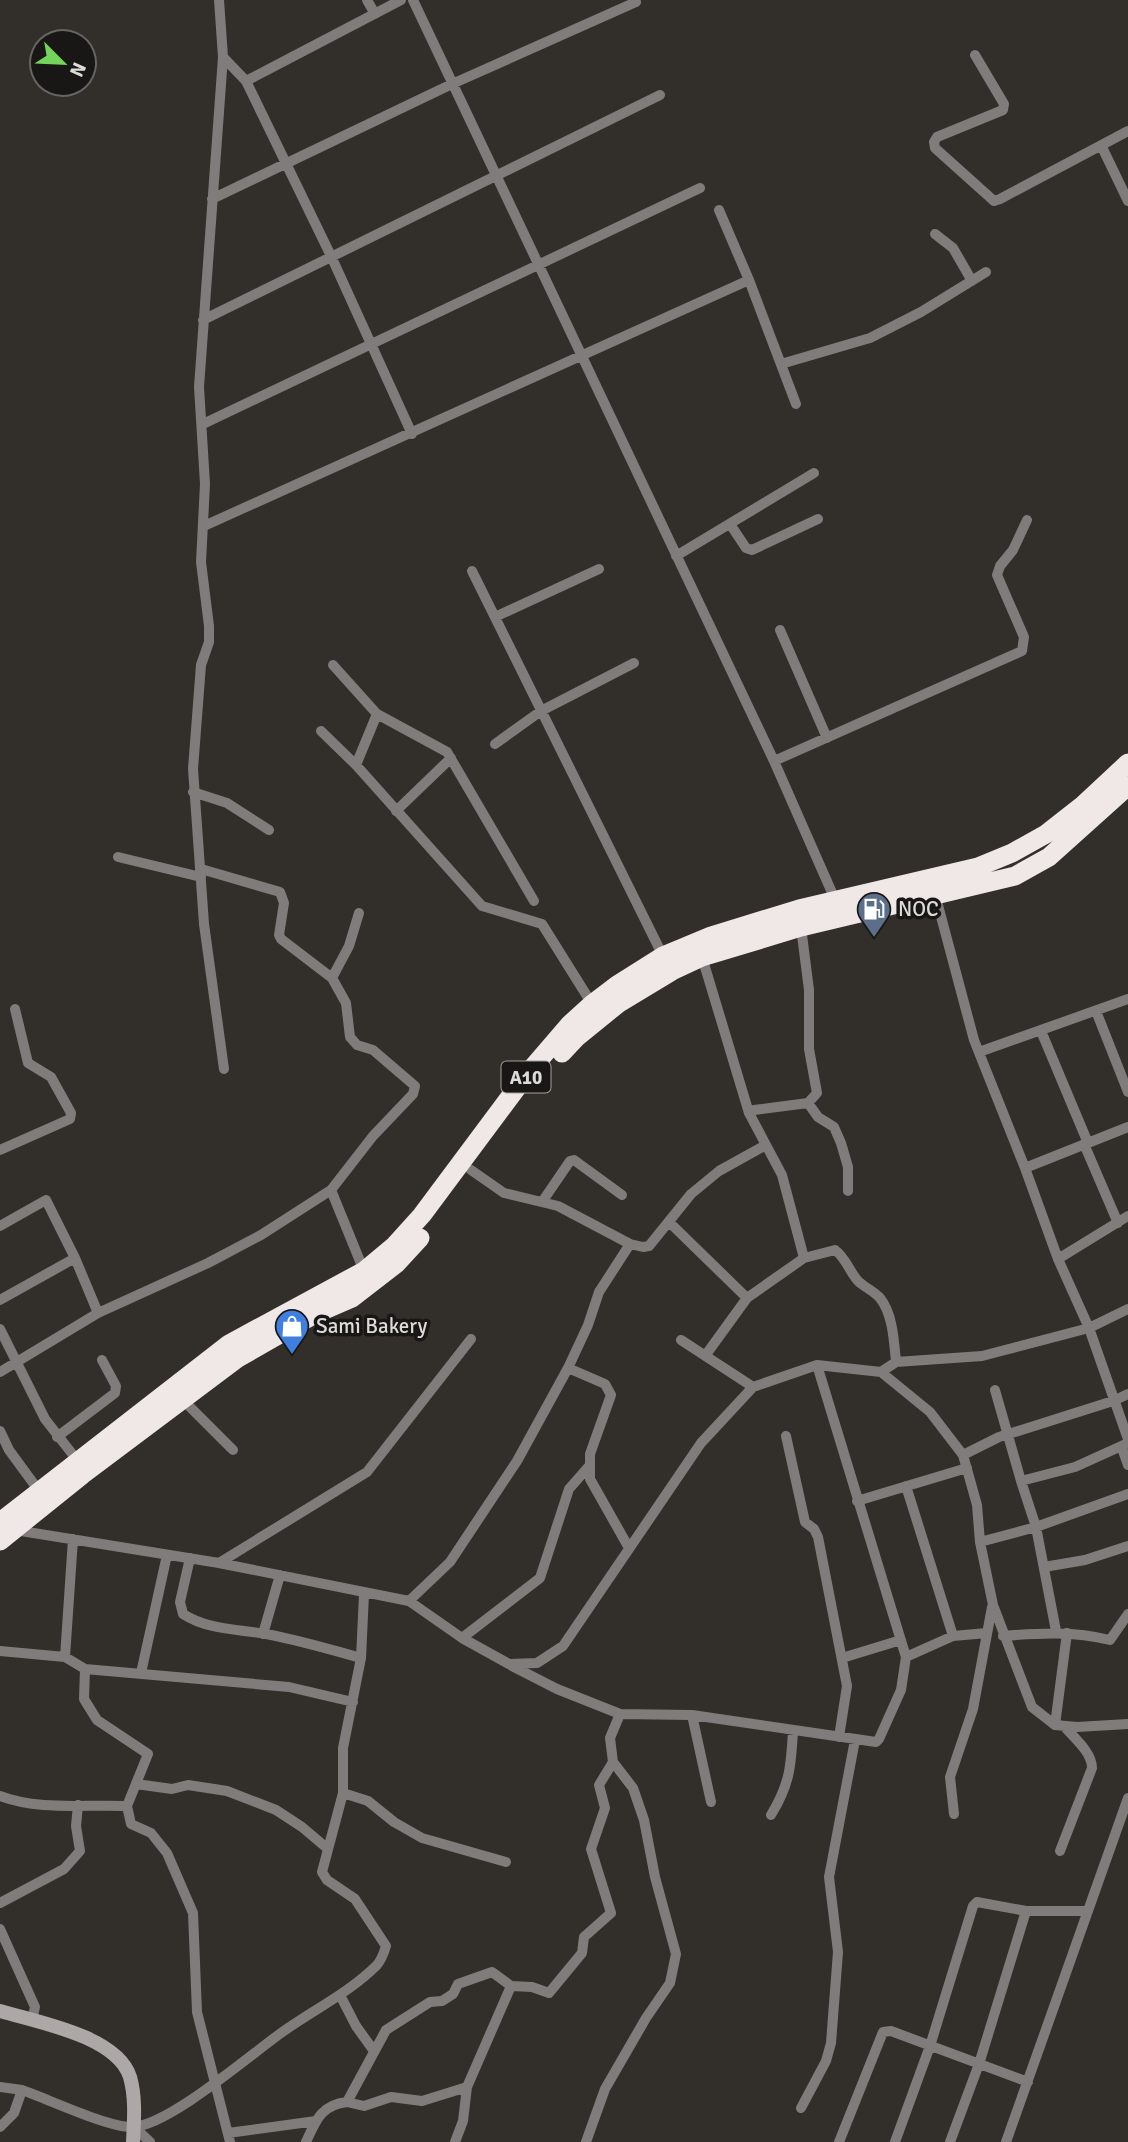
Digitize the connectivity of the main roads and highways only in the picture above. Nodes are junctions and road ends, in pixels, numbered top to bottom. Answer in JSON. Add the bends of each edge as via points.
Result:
{"nodes":[{"id":1,"x":1128,"y":763,"type":"edge"},
{"id":2,"x":1128,"y":786,"type":"edge"},
{"id":3,"x":840,"y":910,"type":"junction"},
{"id":4,"x":532,"y":1078,"type":"junction"},
{"id":5,"x":44,"y":1497,"type":"junction"},
{"id":6,"x":5,"y":1531,"type":"edge"},
{"id":7,"x":0,"y":2011,"type":"edge"},
{"id":8,"x":133,"y":2135,"type":"edge"}],
"edges":[{"from":1,"to":3,"type":"highway","number":"A10","via":[[1046,834],[1012,853]]},
{"from":2,"to":3,"type":"highway","number":"A10","via":[[1049,857],[1015,876]]},
{"from":3,"to":4,"type":"highway","number":"A10","via":[[702,957],[644,986],[597,1019]]},
{"from":3,"to":4,"type":"highway","number":"A10","via":[[799,909],[663,956],[570,1024]]},
{"from":4,"to":5,"type":"highway","number":"A10","via":[[394,1246],[364,1270],[229,1344],[77,1461]]},
{"from":4,"to":5,"type":"highway","number":"A10","via":[[471,1170],[396,1264],[352,1298],[238,1358]]},
{"from":5,"to":6,"type":"highway","number":"A10"},
{"from":7,"to":8,"type":"main road","via":[[88,2038],[115,2053],[130,2077]]}]}
